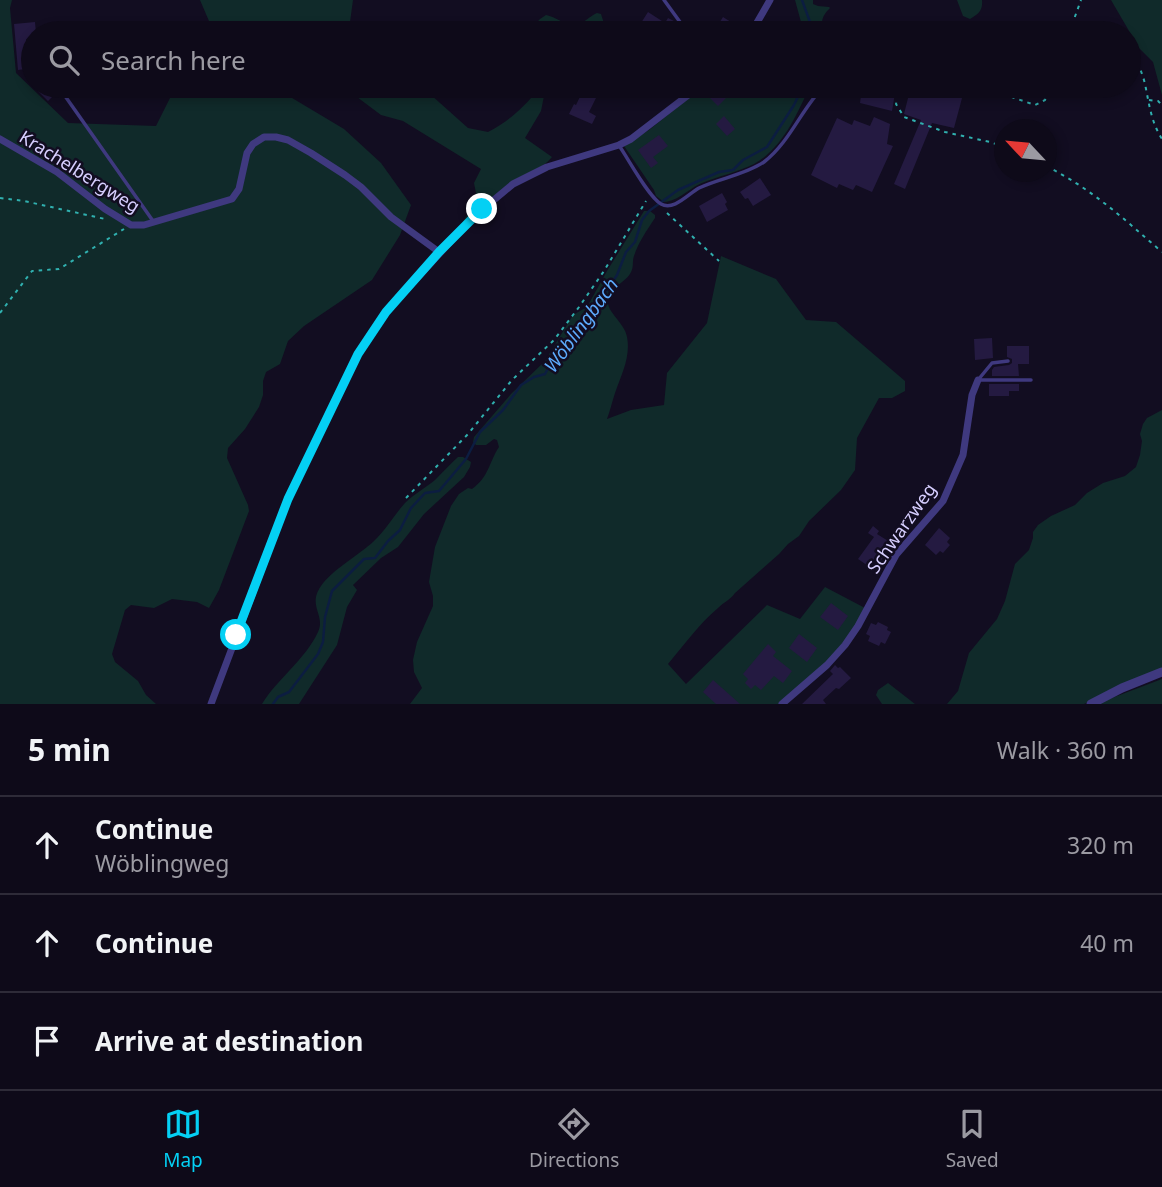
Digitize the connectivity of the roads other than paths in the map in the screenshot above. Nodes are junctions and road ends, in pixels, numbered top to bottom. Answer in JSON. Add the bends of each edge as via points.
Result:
{"nodes":[{"id":1,"x":664,"y":0,"type":"edge"},
{"id":2,"x":770,"y":0,"type":"edge"},
{"id":3,"x":679,"y":21,"type":"edge"},
{"id":4,"x":758,"y":21,"type":"edge"},
{"id":5,"x":66,"y":98,"type":"edge"},
{"id":6,"x":684,"y":98,"type":"edge"},
{"id":7,"x":814,"y":98,"type":"edge"},
{"id":8,"x":0,"y":139,"type":"edge"},
{"id":9,"x":619,"y":145,"type":"junction"},
{"id":10,"x":154,"y":223,"type":"junction"},
{"id":11,"x":439,"y":252,"type":"junction"},
{"id":12,"x":1007,"y":361,"type":"dead end"},
{"id":13,"x":978,"y":380,"type":"junction"},
{"id":14,"x":1031,"y":380,"type":"dead end"},
{"id":15,"x":1162,"y":672,"type":"edge"},
{"id":16,"x":211,"y":704,"type":"edge"},
{"id":17,"x":782,"y":704,"type":"edge"},
{"id":18,"x":1091,"y":704,"type":"edge"}],
"edges":[{"from":1,"to":3,"type":"lane"},
{"from":2,"to":4,"type":"street"},
{"from":5,"to":10,"type":"lane"},
{"from":6,"to":9,"type":"street"},
{"from":7,"to":9,"type":"lane","via":[[764,161],[675,204],[664,206],[652,196]]},
{"from":8,"to":10,"type":"street","name":"Krachelbergweg","via":[[57,172],[131,225]]},
{"from":9,"to":11,"type":"street","via":[[547,167],[513,184]]},
{"from":10,"to":11,"type":"street","name":"Krachelbergweg","via":[[232,199],[253,144],[276,137],[345,175]]},
{"from":11,"to":16,"type":"street","via":[[386,312],[358,354],[288,499]]},
{"from":12,"to":13,"type":"lane","via":[[992,363]]},
{"from":13,"to":14,"type":"lane"},
{"from":13,"to":17,"type":"street","name":"Schwarzweg","via":[[963,455],[943,501],[897,555],[845,645]]},
{"from":15,"to":18,"type":"street"}]}
